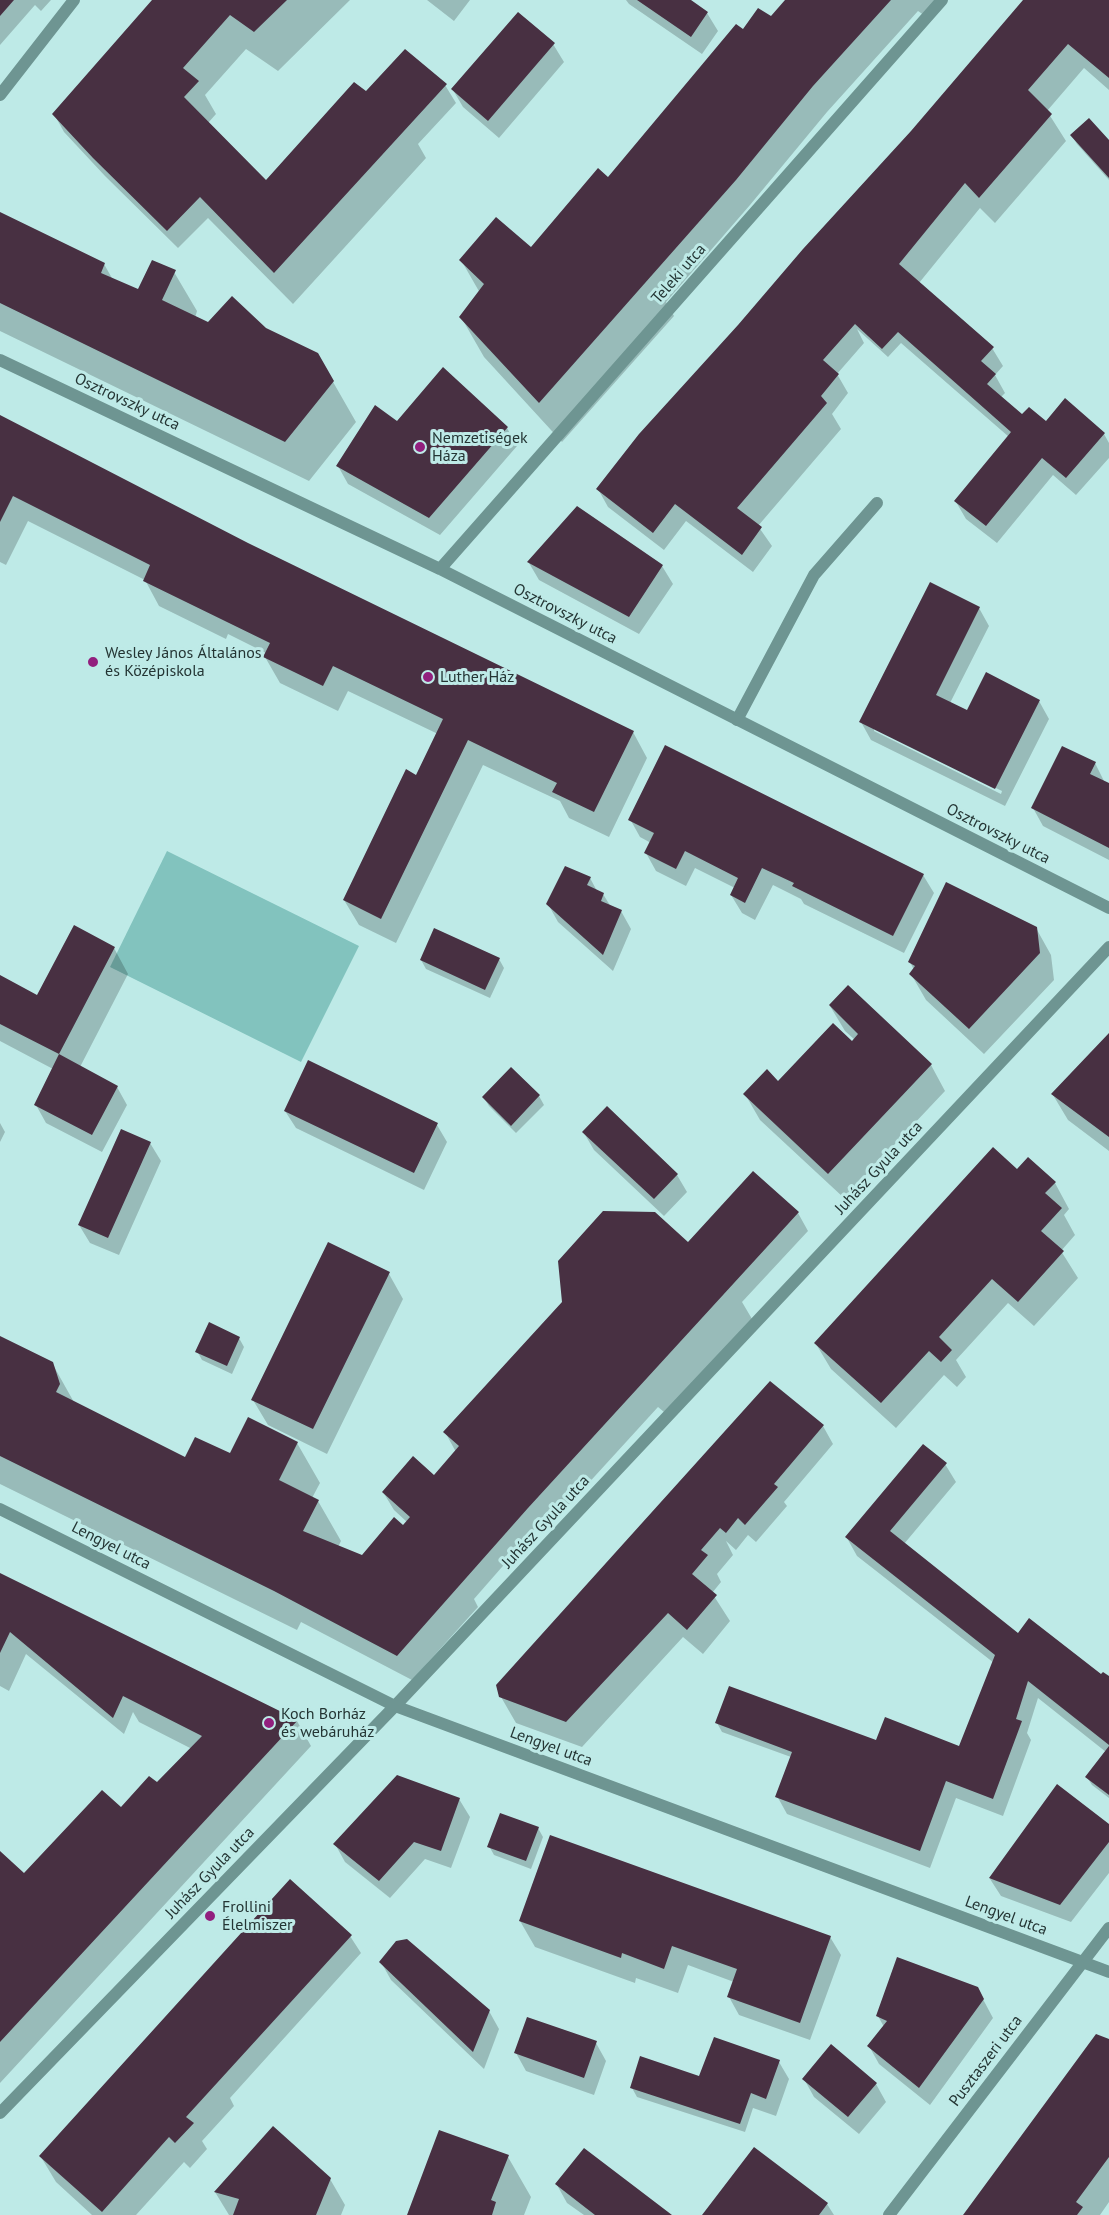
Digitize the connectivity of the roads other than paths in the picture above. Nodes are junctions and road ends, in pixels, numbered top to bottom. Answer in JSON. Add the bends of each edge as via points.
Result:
{"nodes":[{"id":1,"x":74,"y":0,"type":"edge"},
{"id":2,"x":942,"y":0,"type":"edge"},
{"id":3,"x":0,"y":95,"type":"edge"},
{"id":4,"x":0,"y":360,"type":"edge"},
{"id":5,"x":877,"y":503,"type":"dead end"},
{"id":6,"x":440,"y":569,"type":"junction"},
{"id":7,"x":737,"y":720,"type":"junction"},
{"id":8,"x":1109,"y":908,"type":"edge"},
{"id":9,"x":1109,"y":947,"type":"edge"},
{"id":10,"x":0,"y":1509,"type":"edge"},
{"id":11,"x":394,"y":1706,"type":"junction"},
{"id":12,"x":1109,"y":1928,"type":"edge"},
{"id":13,"x":1083,"y":1962,"type":"junction"},
{"id":14,"x":1109,"y":1972,"type":"edge"},
{"id":15,"x":0,"y":2114,"type":"edge"},
{"id":16,"x":889,"y":2215,"type":"edge"}],
"edges":[{"from":1,"to":3,"type":"street"},
{"from":2,"to":6,"type":"street","name":"Teleki utca"},
{"from":4,"to":6,"type":"street","name":"Osztrovszky utca"},
{"from":5,"to":7,"type":"street","via":[[813,574]]},
{"from":6,"to":7,"type":"street","name":"Osztrovszky utca"},
{"from":7,"to":8,"type":"street","name":"Osztrovszky utca"},
{"from":9,"to":11,"type":"street","name":"Juhász Gyula utca"},
{"from":10,"to":11,"type":"street","name":"Lengyel utca"},
{"from":11,"to":13,"type":"street","name":"Lengyel utca"},
{"from":11,"to":15,"type":"street","name":"Juhász Gyula utca"},
{"from":12,"to":13,"type":"street","name":"Pusztaszeri utca"},
{"from":13,"to":14,"type":"street","name":"Lengyel utca"},
{"from":13,"to":16,"type":"street","name":"Pusztaszeri utca"}]}
